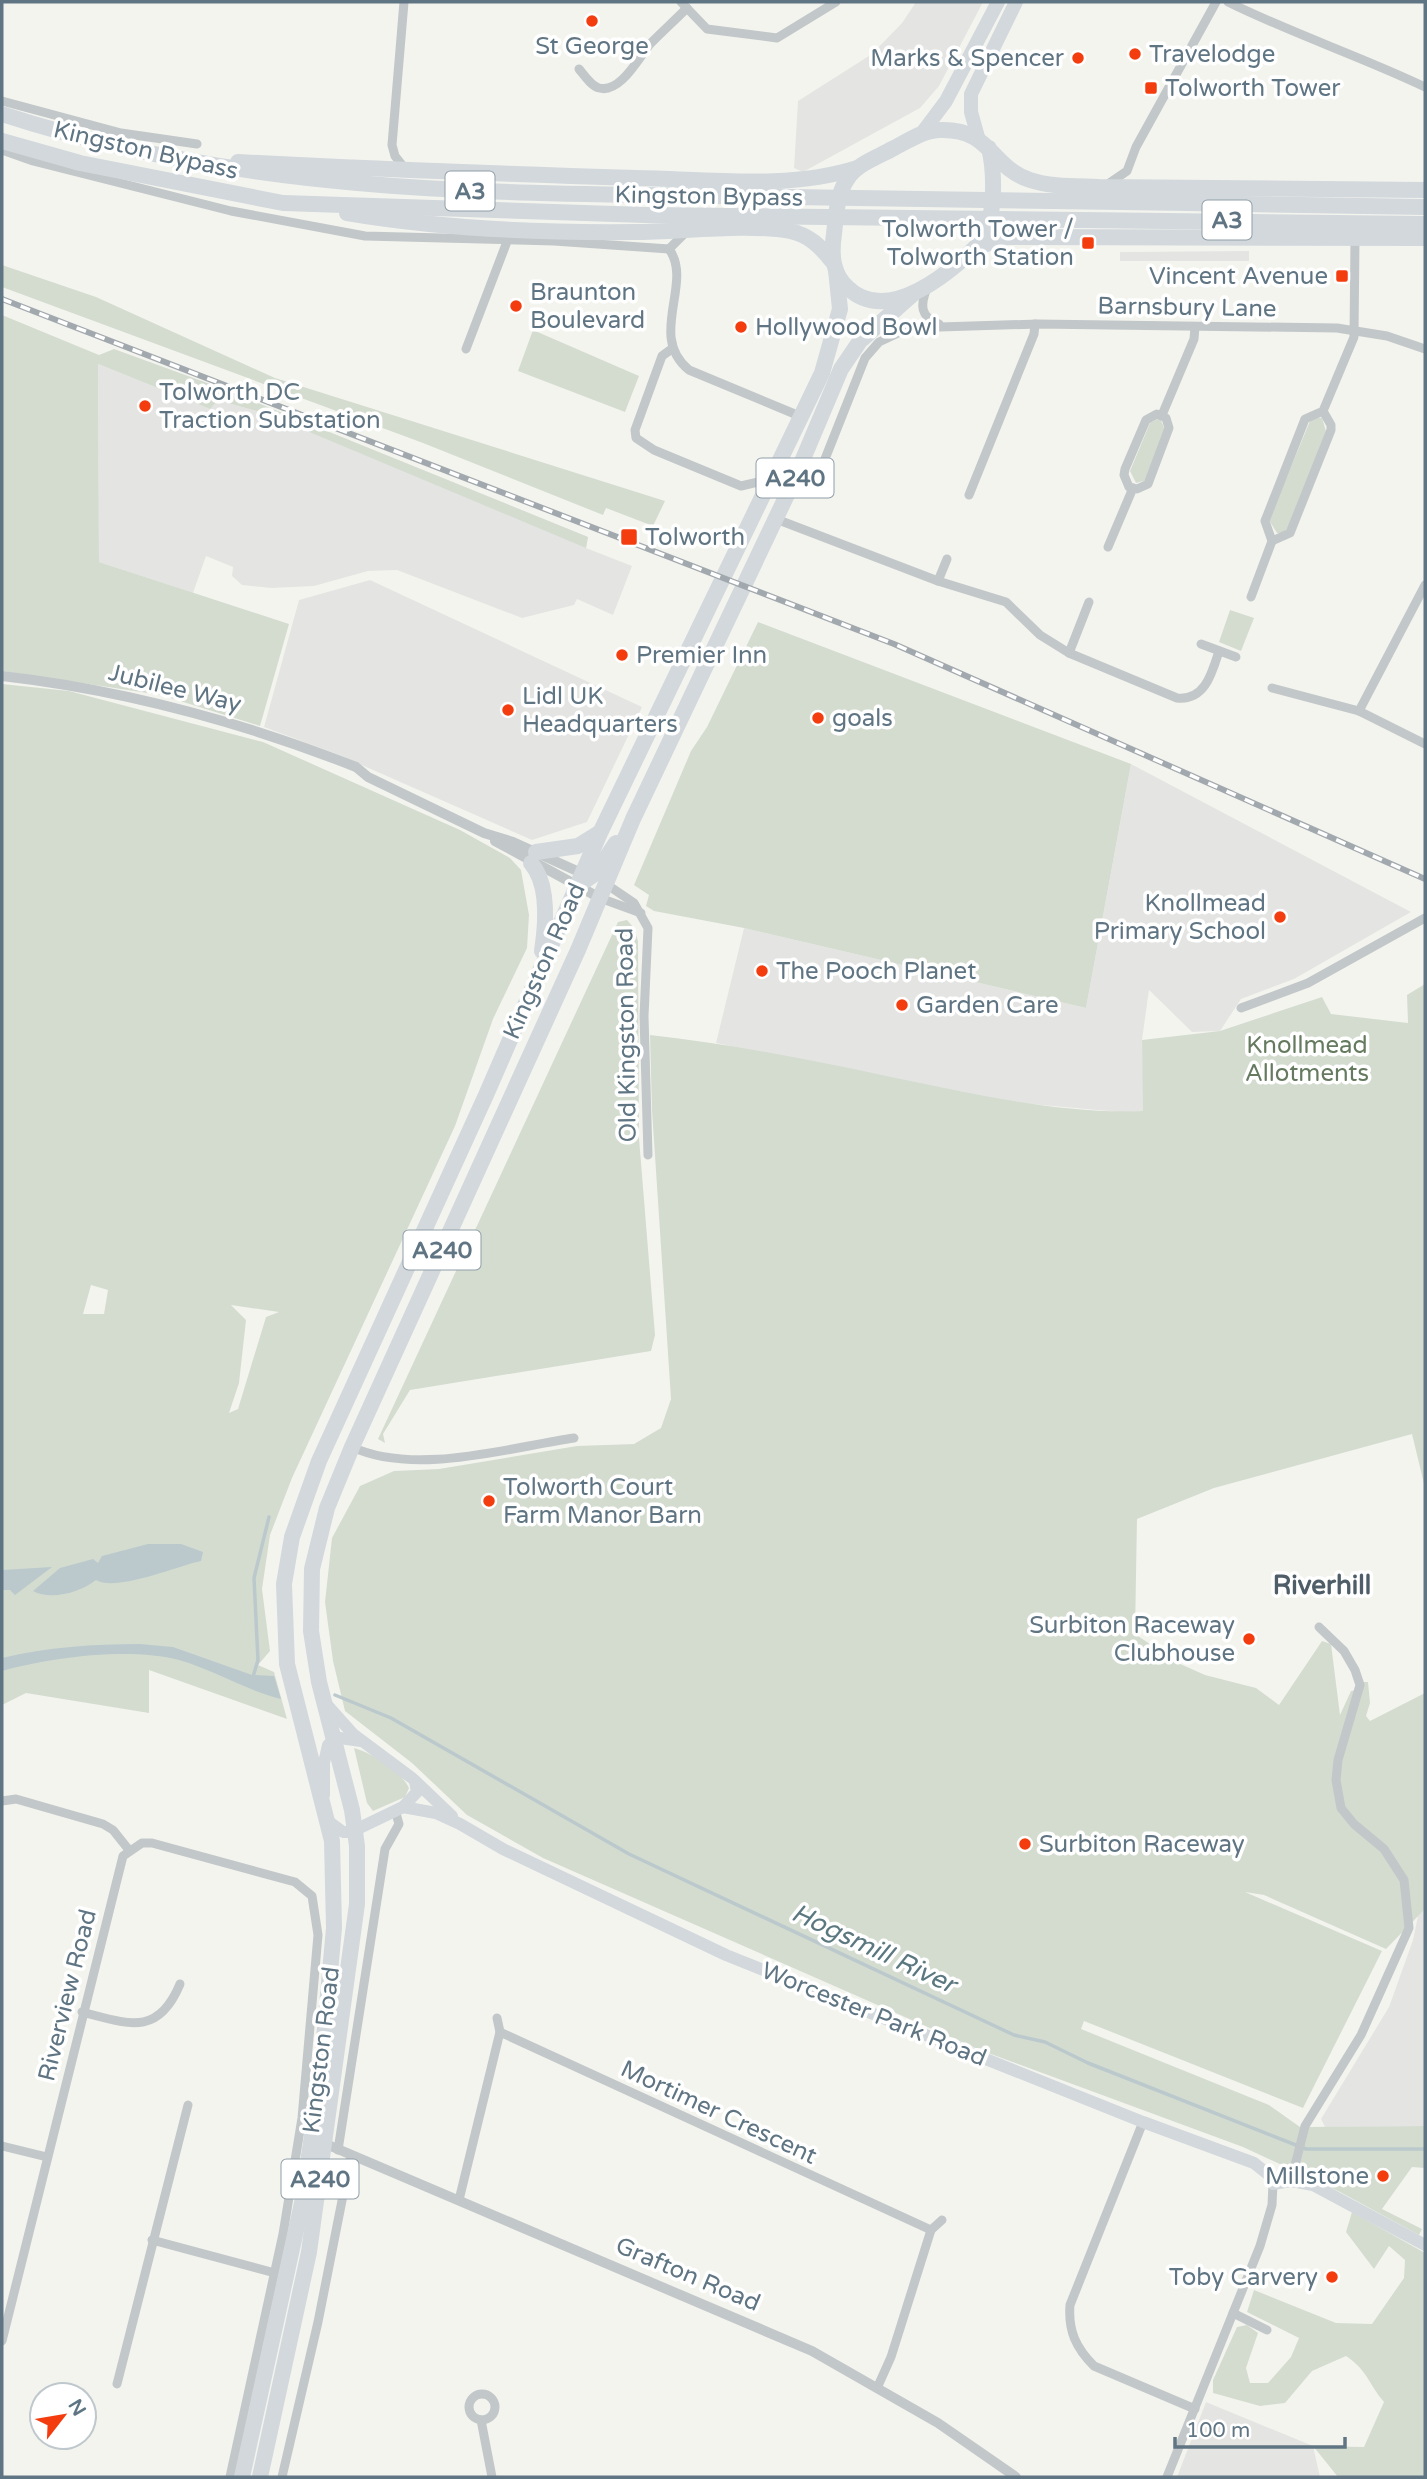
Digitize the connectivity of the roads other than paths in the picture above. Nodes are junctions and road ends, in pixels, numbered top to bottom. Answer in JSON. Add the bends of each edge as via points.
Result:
{"nodes":[{"id":1,"x":404,"y":2,"type":"edge"},
{"id":2,"x":836,"y":2,"type":"edge"},
{"id":3,"x":998,"y":2,"type":"edge"},
{"id":4,"x":1016,"y":2,"type":"edge"},
{"id":5,"x":1216,"y":2,"type":"edge"},
{"id":6,"x":1228,"y":2,"type":"edge"},
{"id":7,"x":684,"y":5,"type":"edge"},
{"id":8,"x":579,"y":69,"type":"dead end"},
{"id":9,"x":1425,"y":87,"type":"edge"},
{"id":10,"x":2,"y":101,"type":"edge"},
{"id":11,"x":2,"y":114,"type":"edge"},
{"id":12,"x":922,"y":133,"type":"junction"},
{"id":13,"x":2,"y":141,"type":"edge"},
{"id":14,"x":984,"y":143,"type":"junction"},
{"id":15,"x":197,"y":144,"type":"dead end"},
{"id":16,"x":2,"y":150,"type":"edge"},
{"id":17,"x":149,"y":154,"type":"junction"},
{"id":18,"x":857,"y":168,"type":"junction"},
{"id":19,"x":409,"y":172,"type":"junction"},
{"id":20,"x":1099,"y":187,"type":"junction"},
{"id":21,"x":1425,"y":190,"type":"edge"},
{"id":22,"x":283,"y":203,"type":"junction"},
{"id":23,"x":1425,"y":206,"type":"edge"},
{"id":24,"x":1425,"y":224,"type":"edge"},
{"id":25,"x":688,"y":230,"type":"junction"},
{"id":26,"x":1425,"y":238,"type":"edge"},
{"id":27,"x":508,"y":239,"type":"junction"},
{"id":28,"x":1354,"y":239,"type":"junction"},
{"id":29,"x":669,"y":249,"type":"junction"},
{"id":30,"x":973,"y":250,"type":"junction"},
{"id":31,"x":834,"y":265,"type":"junction"},
{"id":32,"x":930,"y":282,"type":"junction"},
{"id":33,"x":913,"y":294,"type":"junction"},
{"id":34,"x":1035,"y":324,"type":"junction"},
{"id":35,"x":944,"y":325,"type":"junction"},
{"id":36,"x":1195,"y":327,"type":"junction"},
{"id":37,"x":1354,"y":330,"type":"junction"},
{"id":38,"x":673,"y":348,"type":"junction"},
{"id":39,"x":466,"y":349,"type":"dead end"},
{"id":40,"x":1425,"y":349,"type":"edge"},
{"id":41,"x":1323,"y":411,"type":"junction"},
{"id":42,"x":1162,"y":415,"type":"junction"},
{"id":43,"x":802,"y":416,"type":"junction"},
{"id":44,"x":825,"y":459,"type":"dead end"},
{"id":45,"x":773,"y":478,"type":"junction"},
{"id":46,"x":1133,"y":488,"type":"junction"},
{"id":47,"x":969,"y":495,"type":"dead end"},
{"id":48,"x":776,"y":519,"type":"junction"},
{"id":49,"x":1272,"y":541,"type":"junction"},
{"id":50,"x":1108,"y":547,"type":"dead end"},
{"id":51,"x":947,"y":559,"type":"dead end"},
{"id":52,"x":938,"y":581,"type":"junction"},
{"id":53,"x":1425,"y":585,"type":"edge"},
{"id":54,"x":1251,"y":597,"type":"dead end"},
{"id":55,"x":1089,"y":602,"type":"dead end"},
{"id":56,"x":1202,"y":644,"type":"dead end"},
{"id":57,"x":1219,"y":651,"type":"junction"},
{"id":58,"x":1069,"y":653,"type":"junction"},
{"id":59,"x":1236,"y":657,"type":"dead end"},
{"id":60,"x":2,"y":676,"type":"edge"},
{"id":61,"x":1272,"y":688,"type":"dead end"},
{"id":62,"x":1359,"y":711,"type":"junction"},
{"id":63,"x":1425,"y":744,"type":"edge"},
{"id":64,"x":600,"y":832,"type":"junction"},
{"id":65,"x":534,"y":857,"type":"junction"},
{"id":66,"x":591,"y":884,"type":"junction"},
{"id":67,"x":643,"y":914,"type":"junction"},
{"id":68,"x":1425,"y":918,"type":"edge"},
{"id":69,"x":540,"y":967,"type":"junction"},
{"id":70,"x":1241,"y":1008,"type":"dead end"},
{"id":71,"x":648,"y":1155,"type":"dead end"},
{"id":72,"x":574,"y":1437,"type":"dead end"},
{"id":73,"x":352,"y":1447,"type":"junction"},
{"id":74,"x":1319,"y":1627,"type":"dead end"},
{"id":75,"x":323,"y":1697,"type":"junction"},
{"id":76,"x":335,"y":1739,"type":"junction"},
{"id":77,"x":362,"y":1741,"type":"junction"},
{"id":78,"x":415,"y":1781,"type":"junction"},
{"id":79,"x":2,"y":1801,"type":"edge"},
{"id":80,"x":399,"y":1809,"type":"junction"},
{"id":81,"x":326,"y":1814,"type":"junction"},
{"id":82,"x":460,"y":1824,"type":"junction"},
{"id":83,"x":355,"y":1830,"type":"junction"},
{"id":84,"x":129,"y":1850,"type":"junction"},
{"id":85,"x":180,"y":1984,"type":"dead end"},
{"id":86,"x":82,"y":2012,"type":"junction"},
{"id":87,"x":497,"y":2018,"type":"dead end"},
{"id":88,"x":500,"y":2032,"type":"junction"},
{"id":89,"x":188,"y":2105,"type":"dead end"},
{"id":90,"x":1143,"y":2122,"type":"junction"},
{"id":91,"x":2,"y":2146,"type":"edge"},
{"id":92,"x":332,"y":2147,"type":"junction"},
{"id":93,"x":351,"y":2155,"type":"junction"},
{"id":94,"x":47,"y":2157,"type":"junction"},
{"id":95,"x":1291,"y":2181,"type":"junction"},
{"id":96,"x":1273,"y":2184,"type":"junction"},
{"id":97,"x":459,"y":2200,"type":"junction"},
{"id":98,"x":942,"y":2220,"type":"dead end"},
{"id":99,"x":931,"y":2231,"type":"junction"},
{"id":100,"x":152,"y":2240,"type":"junction"},
{"id":101,"x":1425,"y":2245,"type":"edge"},
{"id":102,"x":275,"y":2273,"type":"junction"},
{"id":103,"x":6,"y":2300,"type":"edge"},
{"id":104,"x":1233,"y":2313,"type":"junction"},
{"id":105,"x":1267,"y":2330,"type":"dead end"},
{"id":106,"x":2,"y":2341,"type":"edge"},
{"id":107,"x":117,"y":2384,"type":"dead end"},
{"id":108,"x":878,"y":2386,"type":"junction"},
{"id":109,"x":1195,"y":2409,"type":"junction"},
{"id":110,"x":481,"y":2420,"type":"dead end"},
{"id":111,"x":230,"y":2477,"type":"edge"},
{"id":112,"x":242,"y":2477,"type":"edge"},
{"id":113,"x":260,"y":2477,"type":"edge"},
{"id":114,"x":282,"y":2477,"type":"edge"},
{"id":115,"x":492,"y":2477,"type":"edge"},
{"id":116,"x":1016,"y":2477,"type":"edge"},
{"id":117,"x":1167,"y":2477,"type":"edge"}],
"edges":[{"from":1,"to":19,"type":"street","via":[[392,145],[400,165]]},
{"from":2,"to":7,"type":"street","via":[[777,38],[707,29]]},
{"from":3,"to":12,"type":"main road","number":"A240","via":[[946,102]]},
{"from":4,"to":14,"type":"main road","number":"A240","via":[[971,94],[971,112]]},
{"from":5,"to":20,"type":"street","via":[[1136,147],[1128,171]]},
{"from":6,"to":9,"type":"street"},
{"from":7,"to":8,"type":"street","via":[[621,80],[603,89]]},
{"from":10,"to":15,"type":"street","via":[[121,133]]},
{"from":11,"to":17,"type":"highway","name":"Kingston Bypass","number":"A3"},
{"from":12,"to":14,"type":"highway","number":"A240","via":[[956,130]]},
{"from":12,"to":18,"type":"highway","number":"A240"},
{"from":13,"to":22,"type":"highway","name":"Kingston Bypass","number":"A3","via":[[80,163]]},
{"from":14,"to":20,"type":"highway","via":[[1001,162],[1031,180]]},
{"from":14,"to":30,"type":"highway","number":"A240","via":[[992,183],[988,228]]},
{"from":16,"to":27,"type":"street","via":[[231,211],[365,236]]},
{"from":17,"to":19,"type":"highway"},
{"from":17,"to":23,"type":"highway","name":"Kingston Bypass","number":"A3","via":[[246,173],[415,190]]},
{"from":18,"to":19,"type":"highway","via":[[766,181]]},
{"from":18,"to":31,"type":"highway","number":"A240","via":[[844,184],[835,224]]},
{"from":20,"to":21,"type":"highway"},
{"from":22,"to":24,"type":"highway","name":"Kingston Bypass","number":"A3","via":[[645,215]]},
{"from":22,"to":25,"type":"highway","via":[[445,226]]},
{"from":25,"to":29,"type":"street"},
{"from":25,"to":31,"type":"highway","via":[[789,231],[816,243]]},
{"from":26,"to":28,"type":"highway"},
{"from":27,"to":29,"type":"street"},
{"from":27,"to":39,"type":"street"},
{"from":28,"to":30,"type":"highway","via":[[1007,237]]},
{"from":28,"to":37,"type":"street"},
{"from":29,"to":38,"type":"street","via":[[676,265]]},
{"from":30,"to":32,"type":"highway","number":"A240"},
{"from":31,"to":33,"type":"highway","number":"A240","via":[[847,288],[866,299],[884,302]]},
{"from":31,"to":43,"type":"highway","name":"Kingston Road","number":"A240","via":[[841,298],[838,318],[822,373]]},
{"from":32,"to":33,"type":"highway","number":"A240"},
{"from":32,"to":35,"type":"street","via":[[923,312]]},
{"from":33,"to":48,"type":"highway","number":"A240","via":[[848,355]]},
{"from":34,"to":35,"type":"street","name":"Barnsbury Lane"},
{"from":34,"to":36,"type":"street","name":"Barnsbury Lane"},
{"from":34,"to":47,"type":"street"},
{"from":35,"to":44,"type":"street","name":"Barnsbury Lane","via":[[898,331],[872,349]]},
{"from":36,"to":37,"type":"street","name":"Barnsbury Lane"},
{"from":36,"to":42,"type":"street"},
{"from":37,"to":40,"type":"street","name":"Barnsbury Lane"},
{"from":37,"to":41,"type":"street"},
{"from":38,"to":43,"type":"street","via":[[689,370]]},
{"from":38,"to":45,"type":"street","via":[[662,356],[635,430],[639,442],[741,486]]},
{"from":41,"to":49,"type":"street","via":[[1305,419],[1265,521]]},
{"from":41,"to":49,"type":"street","via":[[1331,430],[1290,533]]},
{"from":42,"to":46,"type":"street","via":[[1169,428],[1148,484]]},
{"from":42,"to":46,"type":"street","via":[[1146,419],[1125,469],[1126,484]]},
{"from":43,"to":45,"type":"highway","name":"Kingston Road","number":"A240"},
{"from":45,"to":64,"type":"highway","name":"Kingston Road","number":"A240"},
{"from":46,"to":50,"type":"street"},
{"from":48,"to":52,"type":"street"},
{"from":48,"to":66,"type":"highway","number":"A240","via":[[633,819]]},
{"from":49,"to":54,"type":"street"},
{"from":51,"to":52,"type":"street"},
{"from":52,"to":58,"type":"street","via":[[1006,602],[1040,635]]},
{"from":53,"to":62,"type":"street"},
{"from":55,"to":58,"type":"street"},
{"from":56,"to":57,"type":"street"},
{"from":57,"to":58,"type":"street","via":[[1202,691],[1185,699]]},
{"from":57,"to":59,"type":"street"},
{"from":60,"to":65,"type":"street","name":"Jubilee Way","via":[[57,682],[176,707],[279,739]]},
{"from":61,"to":62,"type":"street"},
{"from":62,"to":63,"type":"street"},
{"from":64,"to":65,"type":"highway","via":[[578,846]]},
{"from":64,"to":66,"type":"highway","name":"Kingston Road","number":"A240"},
{"from":65,"to":66,"type":"street","name":"Jubilee Way"},
{"from":65,"to":69,"type":"highway","via":[[545,912]]},
{"from":66,"to":67,"type":"street","name":"Old Kingston Road"},
{"from":66,"to":67,"type":"street","name":"Old Kingston Road","via":[[628,899]]},
{"from":66,"to":69,"type":"highway","name":"Kingston Road","number":"A240"},
{"from":66,"to":73,"type":"highway","name":"Kingston Road","number":"A240"},
{"from":67,"to":71,"type":"street","name":"Old Kingston Road","via":[[648,935],[644,1016]]},
{"from":68,"to":70,"type":"street","via":[[1308,983]]},
{"from":69,"to":81,"type":"highway","name":"Kingston Road","number":"A240","via":[[305,1495],[292,1537],[284,1584],[287,1664]]},
{"from":72,"to":73,"type":"street","via":[[421,1461]]},
{"from":73,"to":75,"type":"highway","name":"Kingston Road","number":"A240","via":[[327,1508],[314,1559],[310,1609]]},
{"from":74,"to":95,"type":"street","via":[[1344,1651],[1360,1685],[1338,1760],[1341,1808],[1384,1849],[1398,1870],[1406,1890],[1409,1928],[1361,2035],[1305,2126]]},
{"from":75,"to":76,"type":"highway","number":"A240"},
{"from":75,"to":77,"type":"main road","via":[[338,1720]]},
{"from":76,"to":77,"type":"main road"},
{"from":76,"to":81,"type":"main road","via":[[325,1755]]},
{"from":76,"to":83,"type":"highway","name":"Kingston Road","number":"A240"},
{"from":77,"to":78,"type":"main road"},
{"from":78,"to":80,"type":"main road","via":[[415,1796]]},
{"from":78,"to":82,"type":"main road"},
{"from":79,"to":84,"type":"street","via":[[16,1798],[103,1824]]},
{"from":80,"to":82,"type":"main road","via":[[436,1813]]},
{"from":80,"to":83,"type":"main road"},
{"from":80,"to":92,"type":"street","via":[[399,1824],[385,1849]]},
{"from":81,"to":83,"type":"main road","via":[[343,1832]]},
{"from":81,"to":112,"type":"highway","name":"Kingston Road","number":"A240","via":[[335,1866],[334,1927],[320,2082],[290,2266]]},
{"from":82,"to":90,"type":"main road","name":"Worcester Park Road","via":[[726,1955]]},
{"from":83,"to":92,"type":"highway","name":"Kingston Road","number":"A240","via":[[357,1905]]},
{"from":84,"to":86,"type":"street","name":"Riverview Road","via":[[121,1862]]},
{"from":84,"to":102,"type":"street","via":[[152,1843],[295,1882],[312,1896],[318,1935],[309,2058],[295,2172]]},
{"from":85,"to":86,"type":"street","via":[[162,2014],[143,2024]]},
{"from":86,"to":94,"type":"street","name":"Riverview Road"},
{"from":87,"to":88,"type":"street"},
{"from":88,"to":97,"type":"street"},
{"from":88,"to":99,"type":"street","name":"Mortimer Crescent"},
{"from":89,"to":100,"type":"street"},
{"from":90,"to":96,"type":"main road","name":"Worcester Park Road","via":[[1254,2163]]},
{"from":90,"to":109,"type":"street","via":[[1070,2305],[1072,2336],[1094,2366]]},
{"from":91,"to":94,"type":"street"},
{"from":92,"to":93,"type":"street","name":"Grafton Road"},
{"from":92,"to":113,"type":"highway","name":"Kingston Road","number":"A240"},
{"from":93,"to":97,"type":"street","name":"Grafton Road"},
{"from":93,"to":114,"type":"street"},
{"from":94,"to":103,"type":"street","name":"Riverview Road"},
{"from":95,"to":96,"type":"main road"},
{"from":95,"to":101,"type":"main road","via":[[1312,2185]]},
{"from":96,"to":104,"type":"street","via":[[1263,2235]]},
{"from":97,"to":108,"type":"street","name":"Grafton Road","via":[[812,2351]]},
{"from":98,"to":99,"type":"street"},
{"from":99,"to":108,"type":"street"},
{"from":100,"to":102,"type":"street"},
{"from":100,"to":107,"type":"street"},
{"from":102,"to":111,"type":"street"},
{"from":103,"to":106,"type":"street","name":"Riverview Road"},
{"from":104,"to":105,"type":"street"},
{"from":104,"to":109,"type":"street"},
{"from":108,"to":116,"type":"street","name":"Grafton Road"},
{"from":109,"to":117,"type":"street"},
{"from":110,"to":115,"type":"street"}]}
